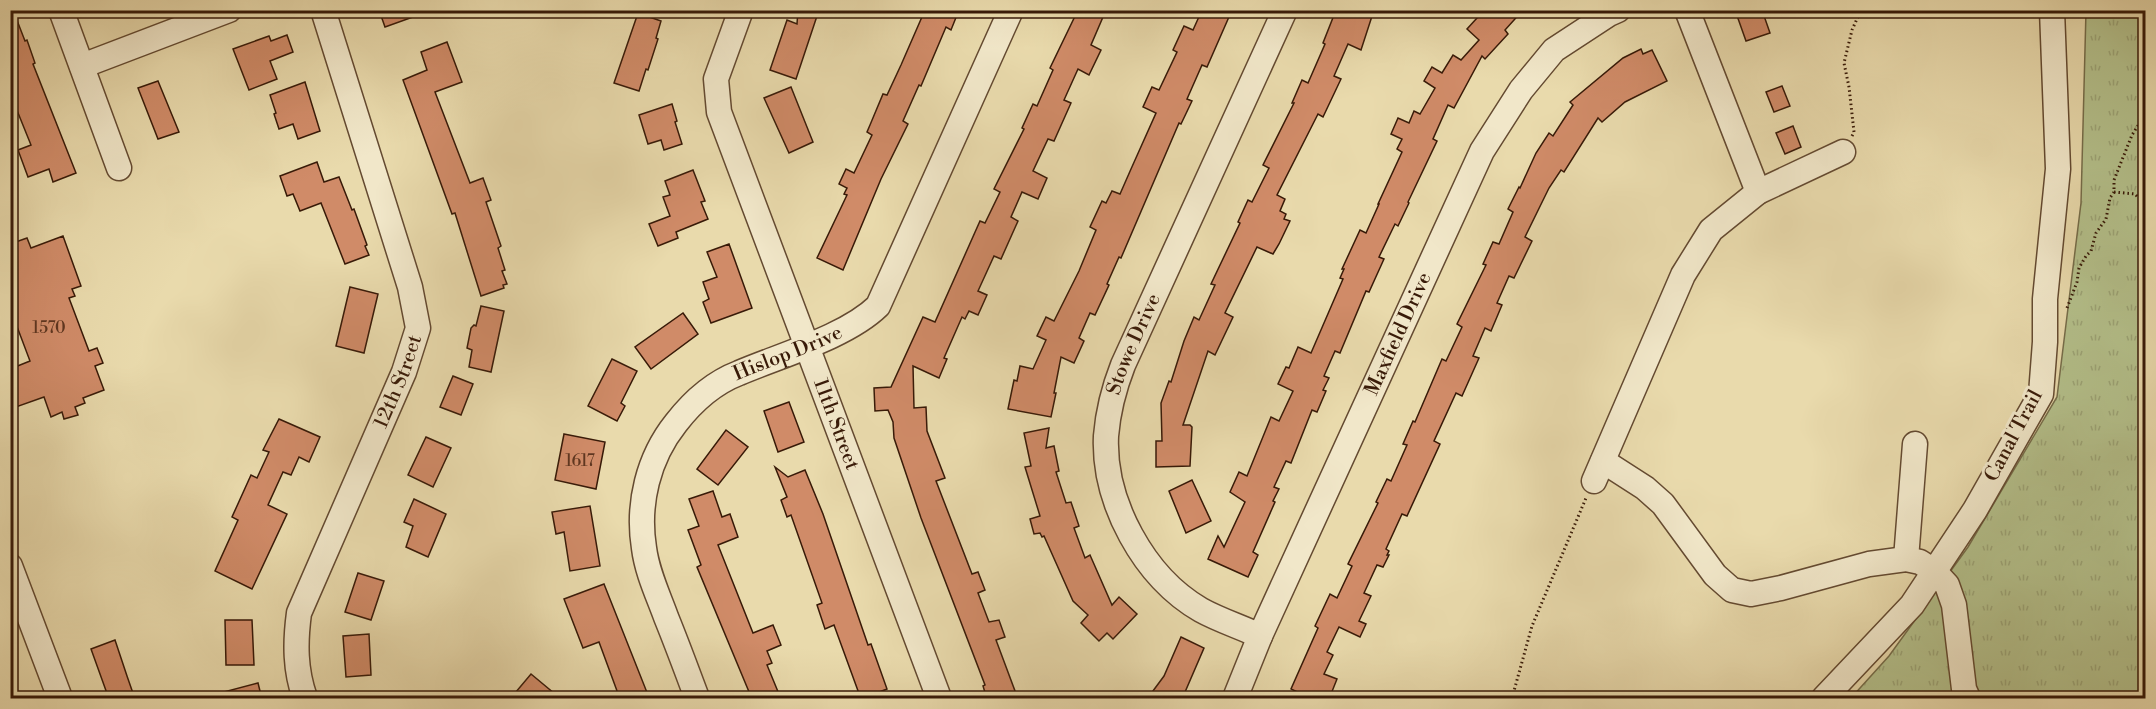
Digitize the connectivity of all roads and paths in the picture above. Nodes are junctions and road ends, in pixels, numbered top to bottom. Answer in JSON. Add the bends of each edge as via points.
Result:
{"nodes":[{"id":1,"x":61,"y":10,"type":"edge"},
{"id":2,"x":229,"y":10,"type":"edge"},
{"id":3,"x":323,"y":10,"type":"edge"},
{"id":4,"x":741,"y":10,"type":"edge"},
{"id":5,"x":1011,"y":10,"type":"edge"},
{"id":6,"x":1286,"y":10,"type":"edge"},
{"id":7,"x":1618,"y":10,"type":"edge"},
{"id":8,"x":1687,"y":10,"type":"edge"},
{"id":9,"x":1861,"y":10,"type":"edge"},
{"id":10,"x":2052,"y":10,"type":"edge"},
{"id":11,"x":81,"y":66,"type":"junction"},
{"id":12,"x":2145,"y":113,"type":"edge"},
{"id":13,"x":1843,"y":152,"type":"joint"},
{"id":14,"x":119,"y":168,"type":"dead end"},
{"id":15,"x":1758,"y":192,"type":"junction"},
{"id":16,"x":2114,"y":192,"type":"junction"},
{"id":17,"x":2145,"y":206,"type":"edge"},
{"id":18,"x":2066,"y":311,"type":"dead end"},
{"id":19,"x":807,"y":345,"type":"junction"},
{"id":20,"x":1915,"y":444,"type":"dead end"},
{"id":21,"x":1598,"y":471,"type":"junction"},
{"id":22,"x":1906,"y":560,"type":"junction"},
{"id":23,"x":10,"y":566,"type":"edge"},
{"id":24,"x":1934,"y":571,"type":"junction"},
{"id":25,"x":1260,"y":636,"type":"junction"},
{"id":26,"x":60,"y":699,"type":"edge"},
{"id":27,"x":305,"y":699,"type":"edge"},
{"id":28,"x":697,"y":699,"type":"edge"},
{"id":29,"x":939,"y":699,"type":"edge"},
{"id":30,"x":1234,"y":699,"type":"edge"},
{"id":31,"x":1512,"y":699,"type":"edge"},
{"id":32,"x":1824,"y":699,"type":"edge"},
{"id":33,"x":1968,"y":699,"type":"edge"}],
"edges":[{"from":1,"to":11,"type":"street"},
{"from":2,"to":11,"type":"street"},
{"from":3,"to":27,"type":"street","name":"12th Street","via":[[410,287],[418,328],[404,372],[298,613],[298,680]]},
{"from":4,"to":19,"type":"street","name":"11th Street","via":[[716,79],[719,112]]},
{"from":5,"to":19,"type":"street","name":"Hislop Drive","via":[[878,306],[848,328]]},
{"from":6,"to":25,"type":"street","name":"Stowe Drive","via":[[1123,365],[1113,393],[1106,438],[1120,514],[1152,566],[1202,610]]},
{"from":7,"to":25,"type":"street","name":"Maxfield Drive","via":[[1554,50],[1521,90],[1482,151]]},
{"from":8,"to":15,"type":"street"},
{"from":9,"to":13,"type":"path","via":[[1844,63],[1854,132]]},
{"from":10,"to":24,"type":"street","name":"Canal Trail","via":[[2058,169],[2045,299],[2041,394],[1975,510]]},
{"from":11,"to":14,"type":"street"},
{"from":12,"to":16,"type":"path","via":[[2114,180]]},
{"from":13,"to":15,"type":"street"},
{"from":15,"to":21,"type":"street","via":[[1711,230],[1683,275]]},
{"from":16,"to":17,"type":"path","via":[[2135,194]]},
{"from":16,"to":18,"type":"path","via":[[2106,219],[2079,268]]},
{"from":19,"to":28,"type":"street","name":"Hislop Drive","via":[[736,374],[697,399],[667,434],[646,480],[642,504],[644,549]]},
{"from":19,"to":29,"type":"street","name":"11th Street"},
{"from":20,"to":22,"type":"street"},
{"from":21,"to":22,"type":"street","via":[[1645,488],[1663,504],[1715,574],[1732,590],[1751,594],[1869,564]]},
{"from":21,"to":31,"type":"path","via":[[1532,626]]},
{"from":22,"to":24,"type":"street","via":[[1920,562]]},
{"from":23,"to":26,"type":"street"},
{"from":24,"to":32,"type":"street","name":"Canal Trail","via":[[1912,605]]},
{"from":24,"to":33,"type":"street","via":[[1947,585],[1954,605]]},
{"from":25,"to":30,"type":"street","name":"Maxfield Drive"}]}
